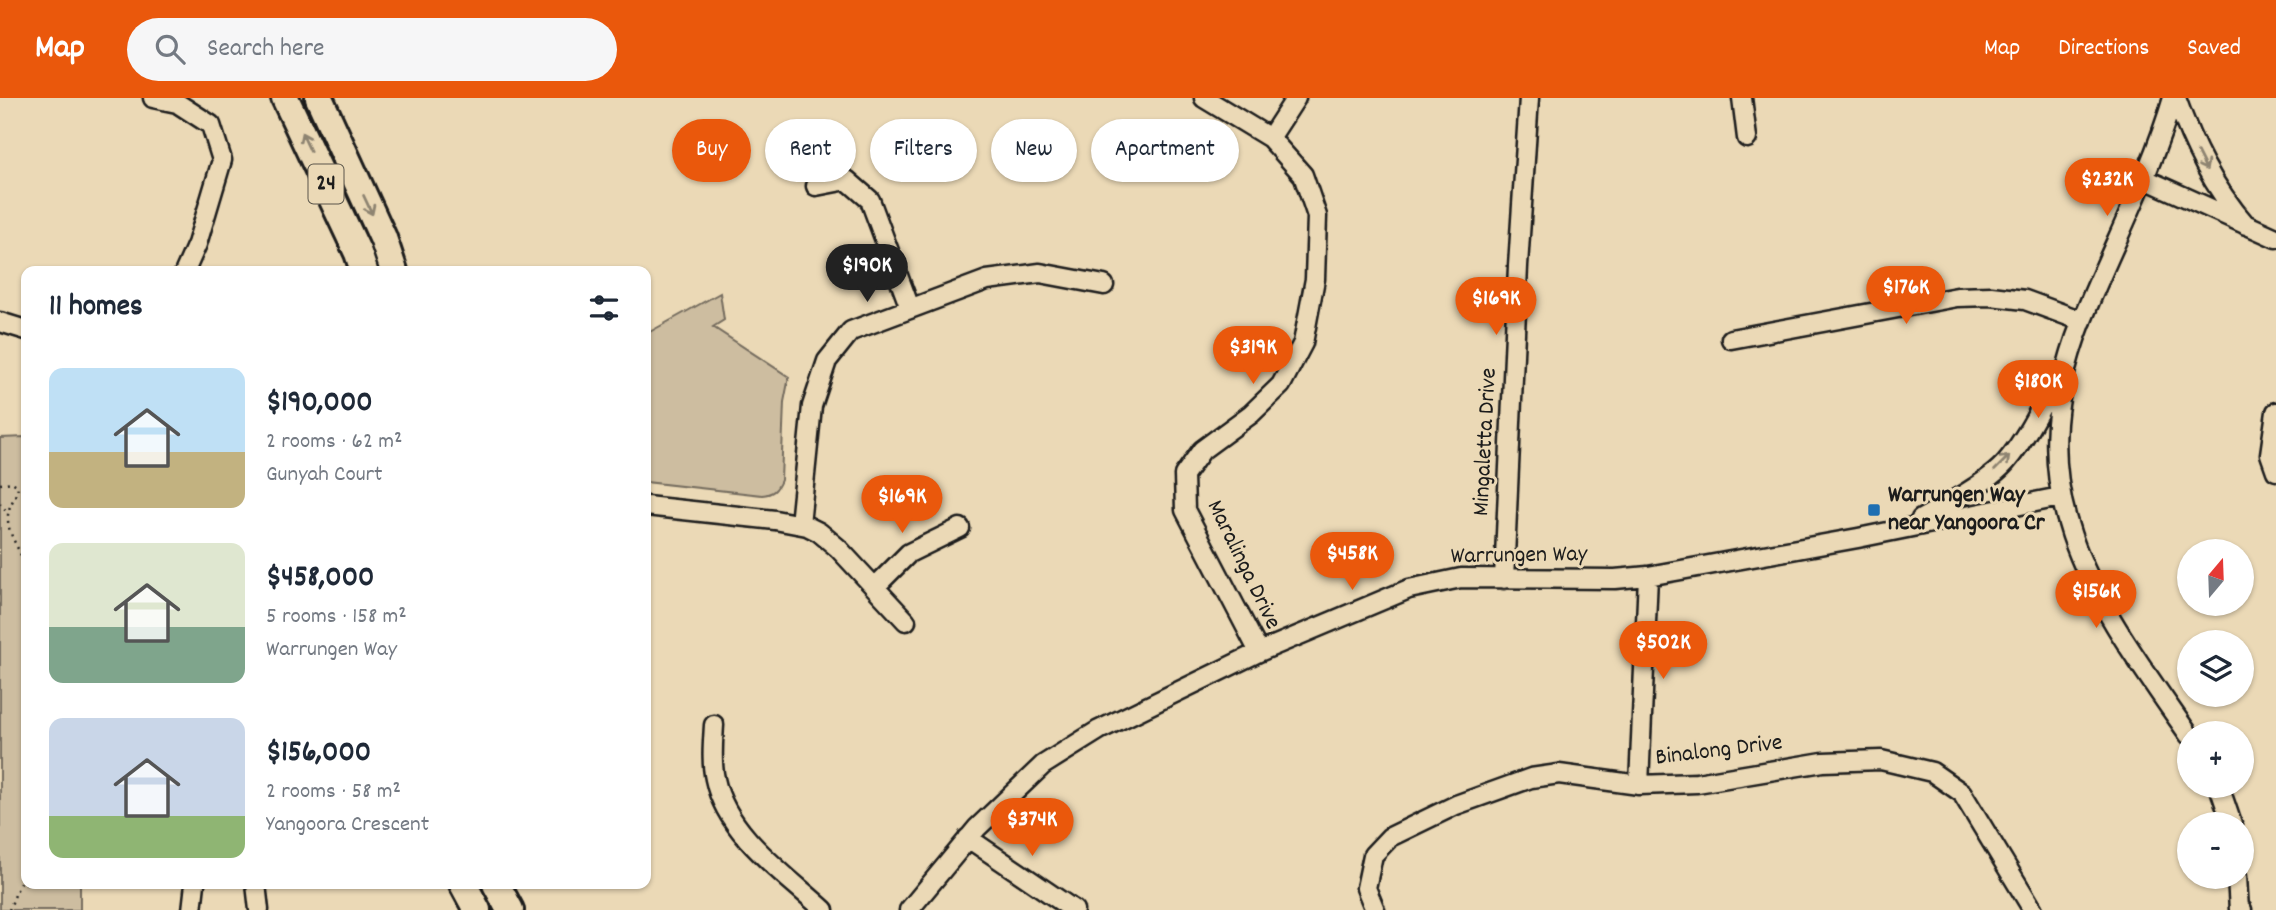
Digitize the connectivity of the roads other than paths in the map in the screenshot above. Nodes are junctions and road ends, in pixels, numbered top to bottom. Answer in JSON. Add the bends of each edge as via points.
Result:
{"nodes":[{"id":1,"x":153,"y":98,"type":"edge"},
{"id":2,"x":285,"y":98,"type":"edge"},
{"id":3,"x":319,"y":98,"type":"edge"},
{"id":4,"x":1204,"y":98,"type":"edge"},
{"id":5,"x":1296,"y":98,"type":"edge"},
{"id":6,"x":1529,"y":98,"type":"edge"},
{"id":7,"x":1742,"y":98,"type":"edge"},
{"id":8,"x":2175,"y":98,"type":"edge"},
{"id":9,"x":1270,"y":138,"type":"junction"},
{"id":10,"x":1747,"y":138,"type":"dead end"},
{"id":11,"x":2145,"y":179,"type":"junction"},
{"id":12,"x":816,"y":186,"type":"dead end"},
{"id":13,"x":2246,"y":225,"type":"junction"},
{"id":14,"x":2276,"y":238,"type":"edge"},
{"id":15,"x":187,"y":266,"type":"edge"},
{"id":16,"x":362,"y":266,"type":"edge"},
{"id":17,"x":392,"y":266,"type":"edge"},
{"id":18,"x":1104,"y":285,"type":"dead end"},
{"id":19,"x":910,"y":308,"type":"junction"},
{"id":20,"x":2082,"y":321,"type":"junction"},
{"id":21,"x":0,"y":322,"type":"edge"},
{"id":22,"x":21,"y":328,"type":"edge"},
{"id":23,"x":1731,"y":339,"type":"dead end"},
{"id":24,"x":2072,"y":349,"type":"junction"},
{"id":25,"x":2276,"y":412,"type":"edge"},
{"id":26,"x":2276,"y":471,"type":"edge"},
{"id":27,"x":2060,"y":497,"type":"junction"},
{"id":28,"x":651,"y":507,"type":"edge"},
{"id":29,"x":800,"y":524,"type":"junction"},
{"id":30,"x":960,"y":528,"type":"dead end"},
{"id":31,"x":1905,"y":528,"type":"junction"},
{"id":32,"x":1648,"y":576,"type":"junction"},
{"id":33,"x":1504,"y":579,"type":"junction"},
{"id":34,"x":875,"y":587,"type":"junction"},
{"id":35,"x":906,"y":621,"type":"dead end"},
{"id":36,"x":1259,"y":652,"type":"junction"},
{"id":37,"x":2180,"y":721,"type":"edge"},
{"id":38,"x":714,"y":725,"type":"dead end"},
{"id":39,"x":1639,"y":785,"type":"junction"},
{"id":40,"x":968,"y":838,"type":"junction"},
{"id":41,"x":194,"y":889,"type":"edge"},
{"id":42,"x":257,"y":889,"type":"edge"},
{"id":43,"x":466,"y":889,"type":"edge"},
{"id":44,"x":499,"y":889,"type":"edge"},
{"id":45,"x":2238,"y":889,"type":"edge"},
{"id":46,"x":192,"y":910,"type":"edge"},
{"id":47,"x":258,"y":910,"type":"edge"},
{"id":48,"x":477,"y":910,"type":"edge"},
{"id":49,"x":510,"y":910,"type":"edge"},
{"id":50,"x":824,"y":910,"type":"edge"},
{"id":51,"x":909,"y":910,"type":"edge"},
{"id":52,"x":1074,"y":910,"type":"edge"},
{"id":53,"x":1375,"y":910,"type":"edge"},
{"id":54,"x":2034,"y":910,"type":"edge"},
{"id":55,"x":2240,"y":910,"type":"edge"}],
"edges":[{"from":1,"to":15,"type":"street","via":[[177,103],[211,125],[222,160]]},
{"from":16,"to":2,"type":"main road","number":"24","one_way":true},
{"from":3,"to":17,"type":"main road","number":"24","one_way":true},
{"from":4,"to":9,"type":"street","name":"Maralinga Drive"},
{"from":5,"to":9,"type":"street"},
{"from":6,"to":33,"type":"street","name":"Mingaletta Drive"},
{"from":7,"to":10,"type":"street"},
{"from":8,"to":11,"type":"street"},
{"from":8,"to":13,"type":"street","one_way":true,"via":[[2203,165]]},
{"from":9,"to":36,"type":"street","name":"Maralinga Drive","via":[[1303,175],[1317,216],[1315,279],[1303,342],[1281,385],[1202,450],[1184,475],[1185,510]]},
{"from":11,"to":13,"type":"street"},
{"from":11,"to":20,"type":"street"},
{"from":12,"to":19,"type":"street","via":[[847,180],[870,200]]},
{"from":13,"to":14,"type":"street"},
{"from":18,"to":19,"type":"street","via":[[1040,273],[987,280]]},
{"from":19,"to":29,"type":"street","via":[[850,331],[827,361],[812,406]]},
{"from":20,"to":23,"type":"street","via":[[2025,300],[1957,297]]},
{"from":20,"to":24,"type":"street"},
{"from":21,"to":22,"type":"street"},
{"from":24,"to":27,"type":"street","via":[[2059,395]]},
{"from":31,"to":24,"type":"street","one_way":true,"via":[[1961,497],[2005,464]]},
{"from":25,"to":26,"type":"street","via":[[2270,454]]},
{"from":27,"to":31,"type":"street","name":"Warrungen Way"},
{"from":27,"to":37,"type":"street","via":[[2076,552],[2094,590]]},
{"from":28,"to":29,"type":"street"},
{"from":29,"to":34,"type":"street","via":[[827,538]]},
{"from":30,"to":34,"type":"street","via":[[909,553]]},
{"from":31,"to":32,"type":"street","name":"Warrungen Way"},
{"from":32,"to":33,"type":"street","name":"Warrungen Way"},
{"from":32,"to":39,"type":"street"},
{"from":33,"to":36,"type":"street","name":"Warrungen Way","via":[[1461,578],[1409,589]]},
{"from":34,"to":35,"type":"street"},
{"from":36,"to":40,"type":"street","name":"Warrungen Way","via":[[1099,730],[1043,765]]},
{"from":38,"to":50,"type":"street","via":[[714,778],[731,819]]},
{"from":39,"to":53,"type":"street","name":"Binalong Drive","via":[[1559,774],[1531,778],[1456,805],[1390,837],[1373,855],[1366,888]]},
{"from":39,"to":54,"type":"street","name":"Binalong Drive","via":[[1697,783],[1823,762],[1881,760],[1932,772],[1962,793]]},
{"from":40,"to":51,"type":"street","name":"Warrungen Way"},
{"from":40,"to":52,"type":"street"},
{"from":41,"to":46,"type":"street"},
{"from":42,"to":47,"type":"street"},
{"from":43,"to":48,"type":"main road"},
{"from":44,"to":49,"type":"main road"},
{"from":45,"to":55,"type":"street"}]}
